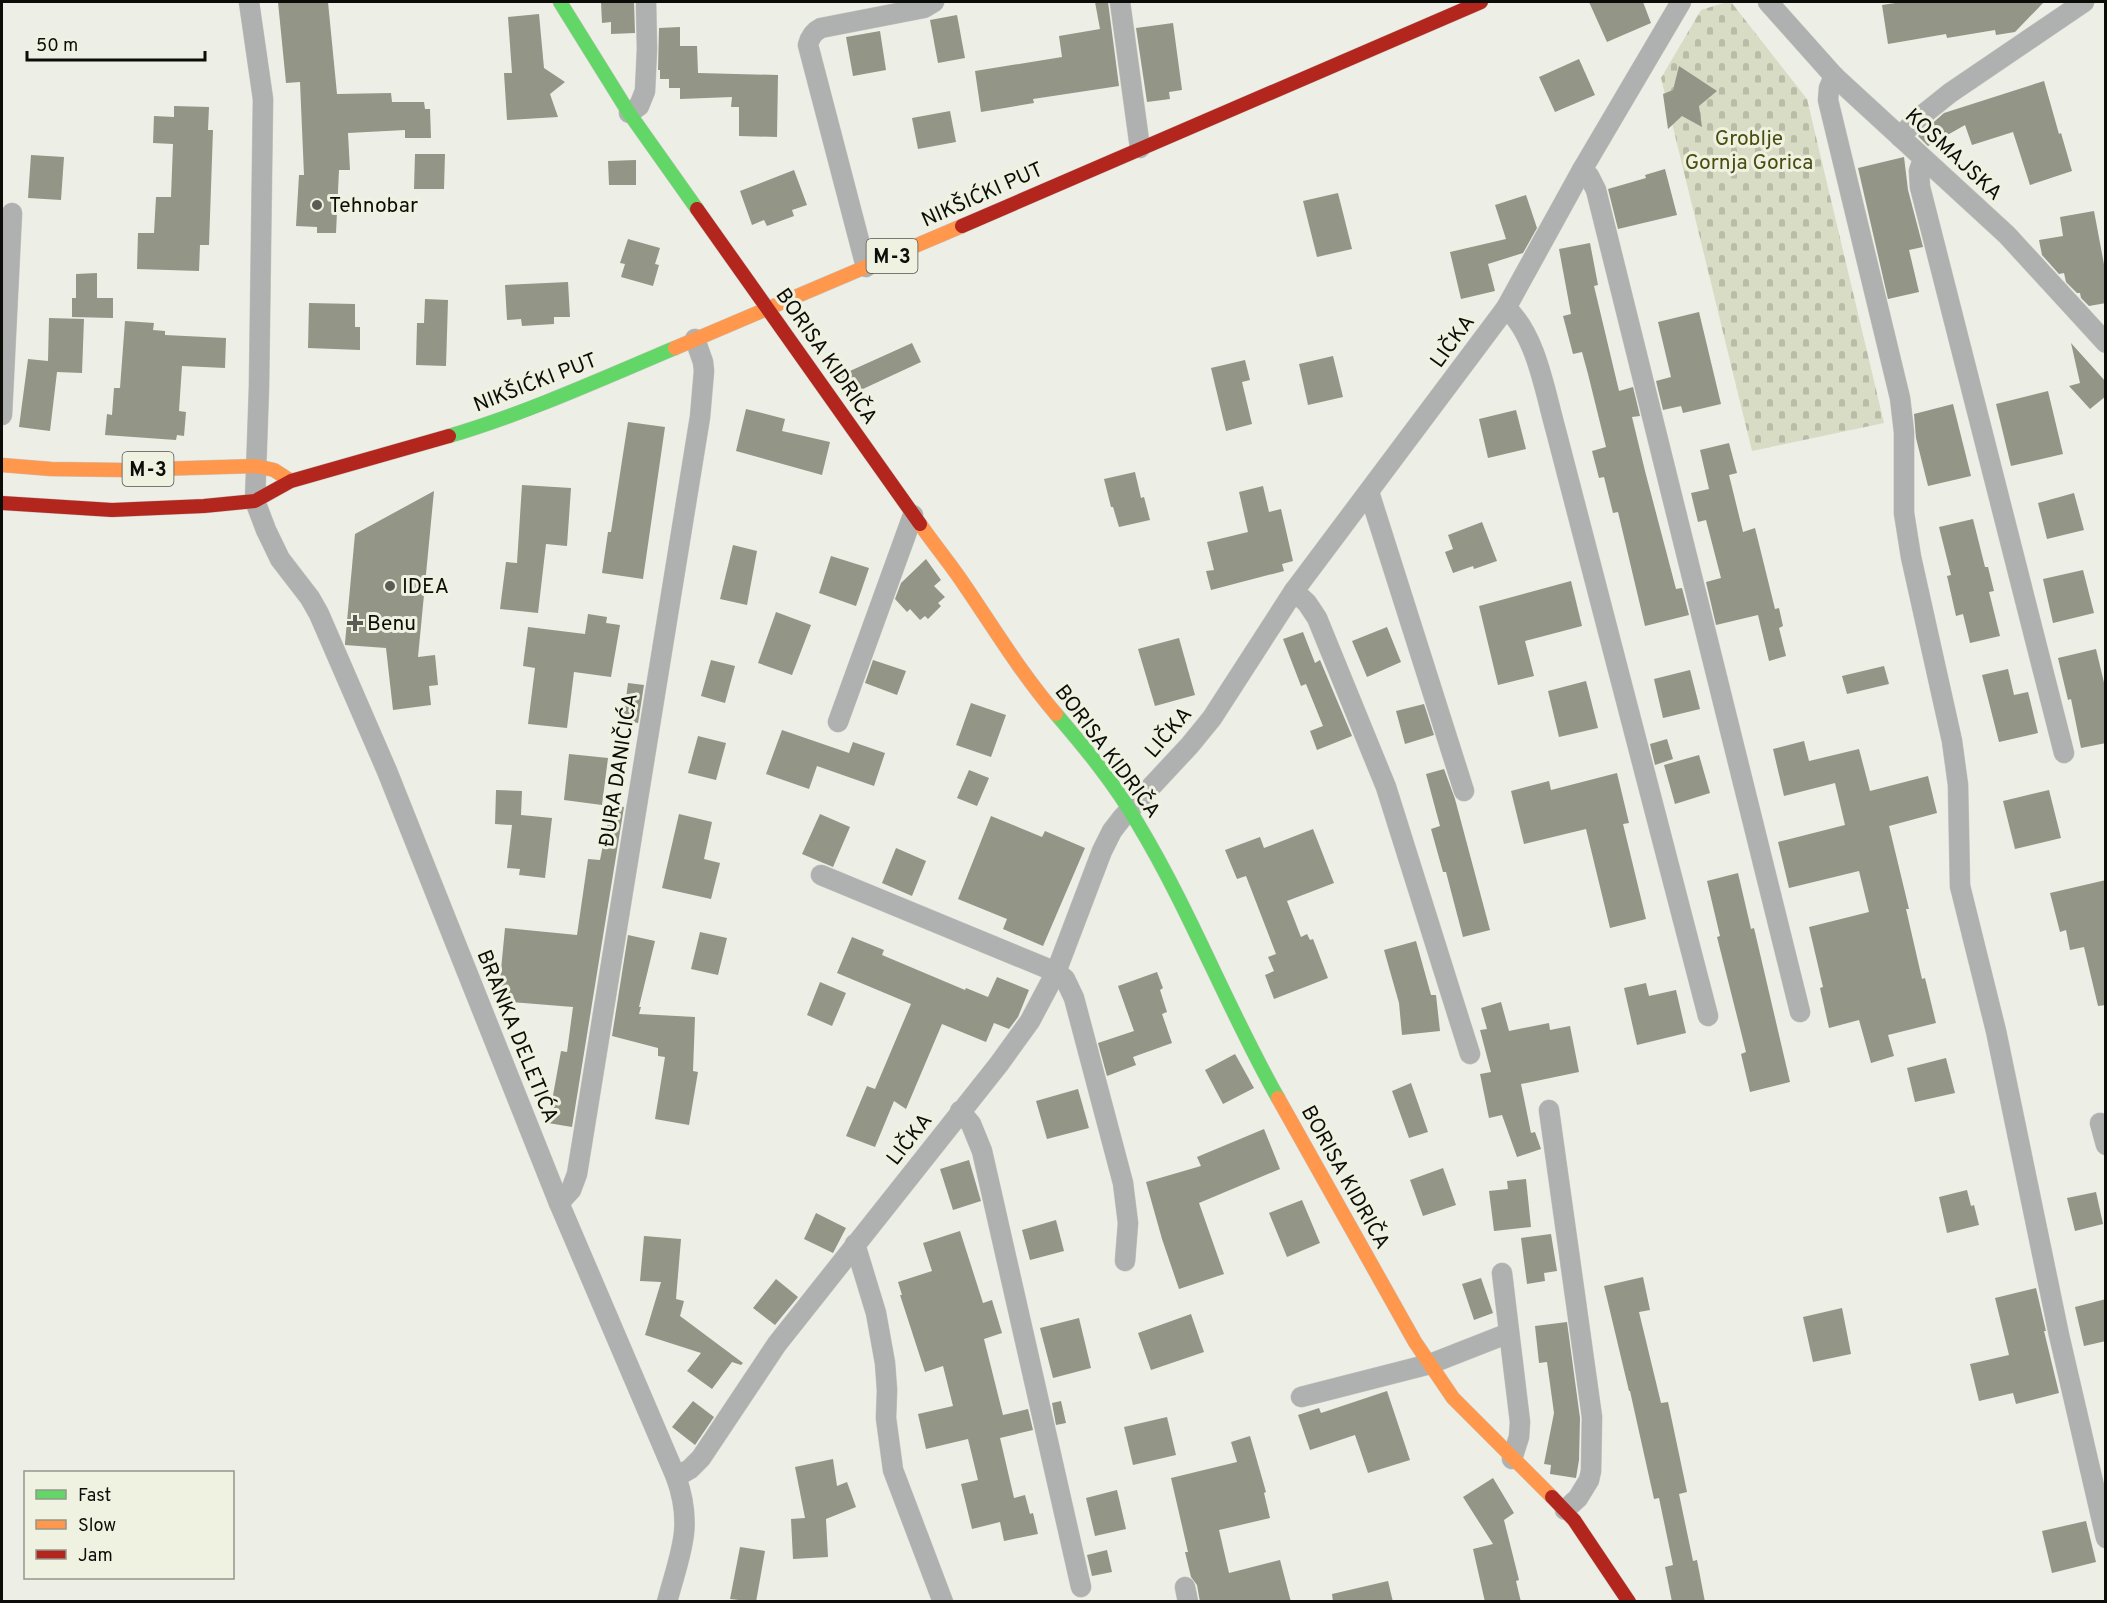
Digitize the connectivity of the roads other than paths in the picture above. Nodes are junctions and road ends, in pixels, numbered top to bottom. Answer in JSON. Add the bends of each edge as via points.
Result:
{"nodes":[{"id":1,"x":249,"y":2,"type":"edge"},
{"id":2,"x":560,"y":2,"type":"edge"},
{"id":3,"x":646,"y":2,"type":"edge"},
{"id":4,"x":934,"y":2,"type":"edge"},
{"id":5,"x":1120,"y":2,"type":"edge"},
{"id":6,"x":1481,"y":2,"type":"edge"},
{"id":7,"x":1681,"y":2,"type":"edge"},
{"id":8,"x":1768,"y":2,"type":"edge"},
{"id":9,"x":2084,"y":2,"type":"edge"},
{"id":10,"x":1834,"y":76,"type":"junction"},
{"id":11,"x":629,"y":113,"type":"junction"},
{"id":12,"x":1900,"y":137,"type":"junction"},
{"id":13,"x":1140,"y":148,"type":"junction"},
{"id":14,"x":1923,"y":159,"type":"junction"},
{"id":15,"x":1582,"y":170,"type":"junction"},
{"id":16,"x":12,"y":213,"type":"dead end"},
{"id":17,"x":866,"y":267,"type":"junction"},
{"id":18,"x":767,"y":308,"type":"junction"},
{"id":19,"x":1506,"y":308,"type":"junction"},
{"id":20,"x":695,"y":339,"type":"junction"},
{"id":21,"x":2106,"y":343,"type":"edge"},
{"id":22,"x":2,"y":415,"type":"edge"},
{"id":23,"x":2,"y":465,"type":"edge"},
{"id":24,"x":256,"y":465,"type":"junction"},
{"id":25,"x":291,"y":481,"type":"junction"},
{"id":26,"x":1369,"y":492,"type":"junction"},
{"id":27,"x":255,"y":501,"type":"junction"},
{"id":28,"x":2,"y":503,"type":"edge"},
{"id":29,"x":913,"y":515,"type":"junction"},
{"id":30,"x":1294,"y":591,"type":"junction"},
{"id":31,"x":838,"y":722,"type":"dead end"},
{"id":32,"x":2064,"y":753,"type":"dead end"},
{"id":33,"x":1464,"y":791,"type":"dead end"},
{"id":34,"x":1130,"y":810,"type":"junction"},
{"id":35,"x":821,"y":875,"type":"dead end"},
{"id":36,"x":1056,"y":972,"type":"junction"},
{"id":37,"x":1800,"y":1012,"type":"dead end"},
{"id":38,"x":1708,"y":1016,"type":"dead end"},
{"id":39,"x":1470,"y":1054,"type":"dead end"},
{"id":40,"x":1549,"y":1110,"type":"dead end"},
{"id":41,"x":960,"y":1111,"type":"junction"},
{"id":42,"x":2100,"y":1123,"type":"dead end"},
{"id":43,"x":2106,"y":1145,"type":"edge"},
{"id":44,"x":559,"y":1203,"type":"junction"},
{"id":45,"x":855,"y":1244,"type":"junction"},
{"id":46,"x":1125,"y":1261,"type":"dead end"},
{"id":47,"x":1502,"y":1273,"type":"dead end"},
{"id":48,"x":1509,"y":1334,"type":"junction"},
{"id":49,"x":1430,"y":1364,"type":"junction"},
{"id":50,"x":1302,"y":1397,"type":"dead end"},
{"id":51,"x":1512,"y":1459,"type":"junction"},
{"id":52,"x":676,"y":1477,"type":"junction"},
{"id":53,"x":1565,"y":1510,"type":"junction"},
{"id":54,"x":2106,"y":1538,"type":"edge"},
{"id":55,"x":1081,"y":1587,"type":"dead end"},
{"id":56,"x":667,"y":1602,"type":"edge"},
{"id":57,"x":943,"y":1602,"type":"edge"},
{"id":58,"x":1629,"y":1602,"type":"edge"}],
"edges":[{"from":1,"to":24,"type":"street","via":[[262,99]]},
{"from":2,"to":11,"type":"street","name":"BORISA KIDRIČA"},
{"from":3,"to":11,"type":"street","via":[[645,91],[639,106]]},
{"from":4,"to":17,"type":"street","via":[[924,8],[821,28],[810,38],[808,51]]},
{"from":5,"to":13,"type":"street"},
{"from":6,"to":13,"type":"street","name":"NIKŠIĆKI PUT","number":"M-3"},
{"from":7,"to":15,"type":"street","name":"LIČKA"},
{"from":8,"to":10,"type":"street","name":"KOSMAJSKA"},
{"from":9,"to":12,"type":"street","via":[[1950,93]]},
{"from":10,"to":12,"type":"street","name":"KOSMAJSKA"},
{"from":10,"to":54,"type":"street","via":[[1828,100],[1900,398],[1904,513],[1958,785],[1960,886],[1996,1031]]},
{"from":11,"to":18,"type":"street","name":"BORISA KIDRIČA"},
{"from":12,"to":14,"type":"street","name":"KOSMAJSKA"},
{"from":13,"to":17,"type":"street","name":"NIKŠIĆKI PUT","number":"M-3"},
{"from":14,"to":21,"type":"street","name":"KOSMAJSKA","via":[[2007,235]]},
{"from":14,"to":32,"type":"street","via":[[1920,187]]},
{"from":15,"to":19,"type":"street","name":"LIČKA"},
{"from":15,"to":37,"type":"street","via":[[1596,190]]},
{"from":16,"to":22,"type":"street"},
{"from":17,"to":18,"type":"street","name":"NIKŠIĆKI PUT","number":"M-3"},
{"from":18,"to":20,"type":"street","name":"NIKŠIĆKI PUT","number":"M-3"},
{"from":18,"to":29,"type":"street","name":"BORISA KIDRIČA"},
{"from":19,"to":26,"type":"street","name":"LIČKA"},
{"from":19,"to":38,"type":"street","via":[[1531,343],[1553,420]]},
{"from":20,"to":25,"type":"street","name":"NIKŠIĆKI PUT","number":"M-3","via":[[504,418],[447,438]]},
{"from":20,"to":44,"type":"street","name":"ĐURA DANIČIĆA","via":[[704,371],[698,429],[577,1174],[571,1190]]},
{"from":23,"to":24,"type":"street","number":"M-3","via":[[123,470]]},
{"from":24,"to":25,"type":"street","number":"M-3"},
{"from":24,"to":27,"type":"street"},
{"from":25,"to":27,"type":"street","name":"NIKŠIĆKI PUT","number":"M-3"},
{"from":26,"to":30,"type":"street","name":"LIČKA"},
{"from":26,"to":33,"type":"street"},
{"from":27,"to":28,"type":"street","name":"NIKŠIĆKI PUT","number":"M-3","via":[[112,510]]},
{"from":27,"to":44,"type":"street","name":"BRANKA DELETIĆA","via":[[280,559],[319,614],[382,760]]},
{"from":29,"to":31,"type":"street"},
{"from":29,"to":34,"type":"street","name":"BORISA KIDRIČA","via":[[1043,699]]},
{"from":30,"to":34,"type":"street","name":"LIČKA","via":[[1207,725]]},
{"from":30,"to":39,"type":"street","via":[[1317,618],[1386,787]]},
{"from":34,"to":36,"type":"street","name":"LIČKA","via":[[1112,831],[1102,851]]},
{"from":34,"to":49,"type":"street","name":"BORISA KIDRIČA","via":[[1170,878],[1253,1054]]},
{"from":35,"to":36,"type":"street"},
{"from":36,"to":41,"type":"street","name":"LIČKA","via":[[1030,1020]]},
{"from":36,"to":46,"type":"street","via":[[1074,998],[1123,1183],[1128,1223]]},
{"from":40,"to":53,"type":"street","via":[[1592,1417],[1589,1480]]},
{"from":41,"to":45,"type":"street","name":"LIČKA"},
{"from":41,"to":55,"type":"street","via":[[971,1124],[982,1151]]},
{"from":42,"to":43,"type":"street"},
{"from":44,"to":52,"type":"street","name":"BRANKA DELETIĆA"},
{"from":45,"to":52,"type":"street","name":"LIČKA","via":[[777,1344],[701,1458]]},
{"from":45,"to":57,"type":"street","via":[[876,1313],[885,1364],[886,1418],[893,1470]]},
{"from":47,"to":48,"type":"street"},
{"from":48,"to":49,"type":"street"},
{"from":48,"to":51,"type":"street","via":[[1520,1422]]},
{"from":49,"to":50,"type":"street"},
{"from":49,"to":51,"type":"street","name":"BORISA KIDRIČA","via":[[1454,1398]]},
{"from":51,"to":53,"type":"street","name":"BORISA KIDRIČA"},
{"from":52,"to":56,"type":"street","name":"BRANKA DELETIĆA","via":[[686,1520]]},
{"from":53,"to":58,"type":"street","name":"BORISA KIDRIČA"}]}
